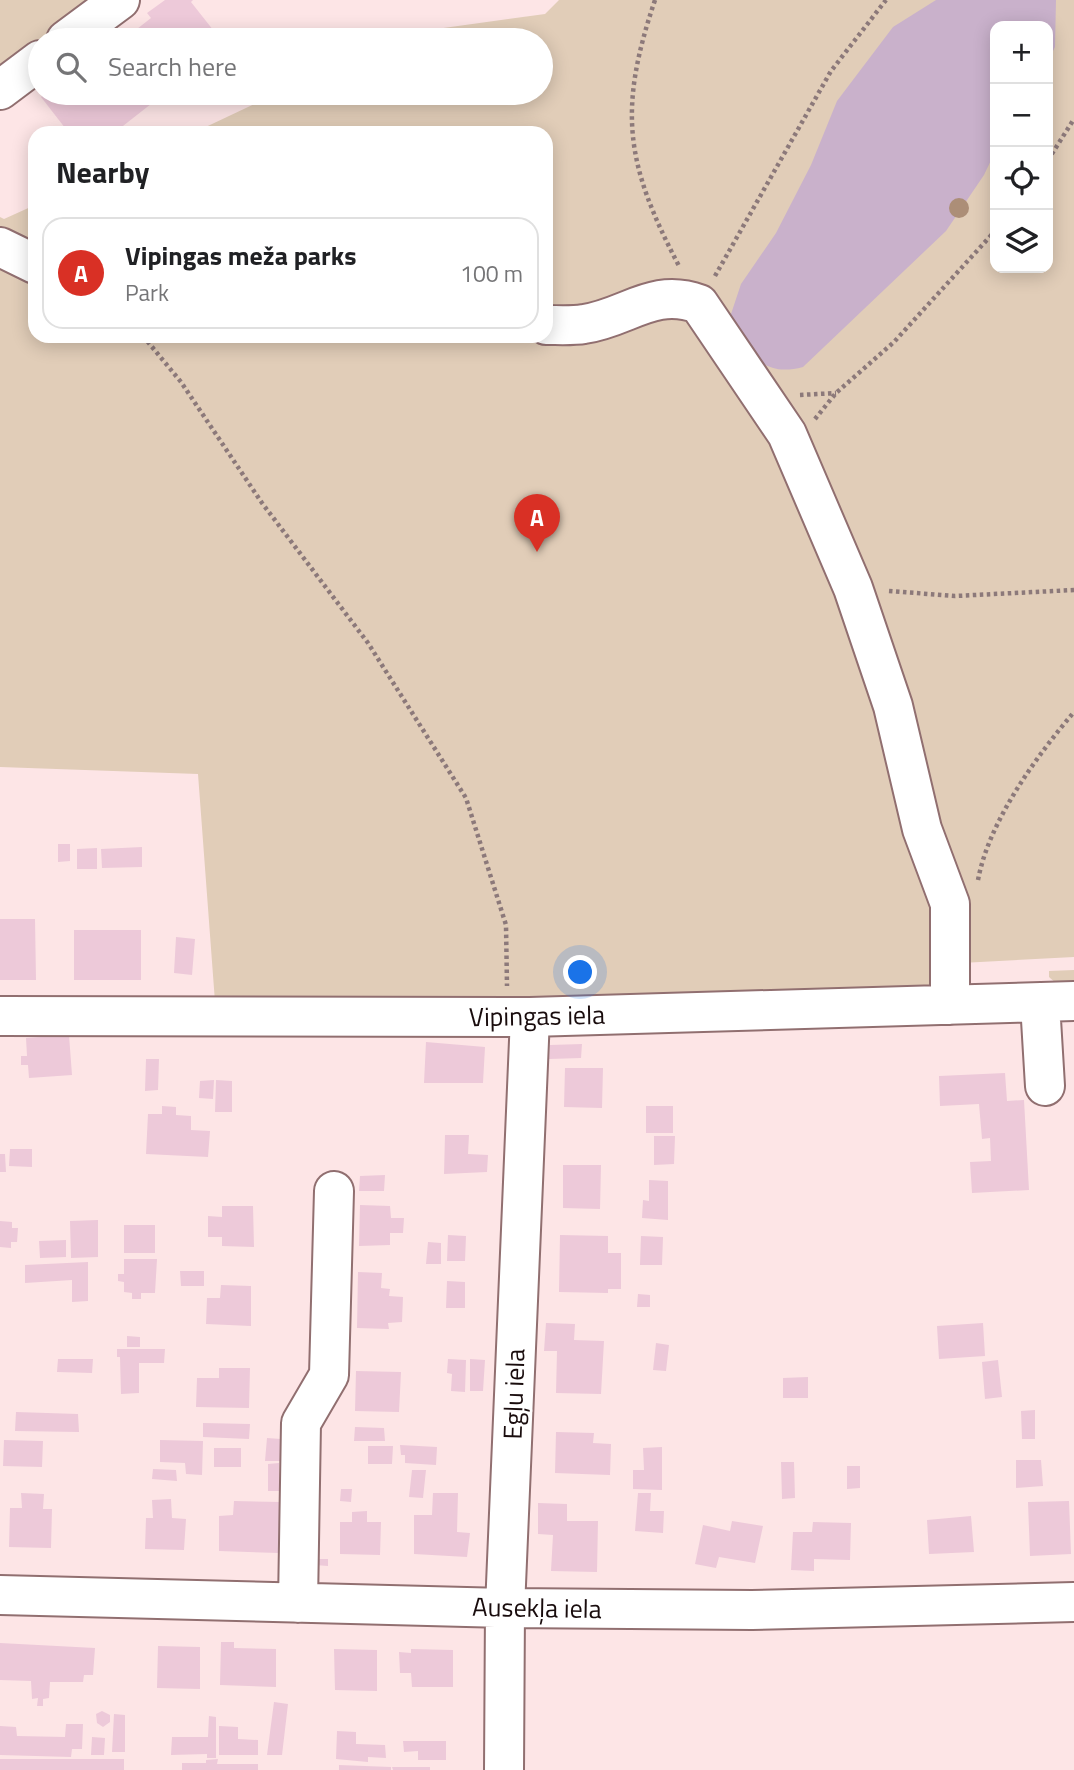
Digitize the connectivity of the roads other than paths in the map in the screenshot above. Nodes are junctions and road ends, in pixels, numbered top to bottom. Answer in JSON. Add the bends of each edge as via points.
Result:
{"nodes":[{"id":1,"x":120,"y":0,"type":"edge"},
{"id":2,"x":82,"y":28,"type":"edge"},
{"id":3,"x":28,"y":69,"type":"edge"},
{"id":4,"x":0,"y":90,"type":"edge"},
{"id":5,"x":0,"y":247,"type":"edge"},
{"id":6,"x":28,"y":261,"type":"edge"},
{"id":7,"x":553,"y":326,"type":"edge"},
{"id":8,"x":1057,"y":1002,"type":"edge"},
{"id":9,"x":950,"y":1005,"type":"junction"},
{"id":10,"x":0,"y":1016,"type":"edge"},
{"id":11,"x":519,"y":1017,"type":"junction"},
{"id":12,"x":1045,"y":1086,"type":"dead end"},
{"id":13,"x":334,"y":1192,"type":"dead end"},
{"id":14,"x":0,"y":1595,"type":"edge"},
{"id":15,"x":1074,"y":1602,"type":"edge"},
{"id":16,"x":298,"y":1603,"type":"junction"},
{"id":17,"x":505,"y":1608,"type":"junction"},
{"id":18,"x":505,"y":1770,"type":"edge"}],
"edges":[{"from":1,"to":2,"type":"street"},
{"from":3,"to":4,"type":"street"},
{"from":5,"to":6,"type":"street"},
{"from":7,"to":9,"type":"street","via":[[586,324],[662,298],[680,297],[699,304],[797,453],[853,588],[893,706],[922,829],[950,904]]},
{"from":8,"to":9,"type":"street","name":"Vipingas iela"},
{"from":8,"to":12,"type":"street"},
{"from":9,"to":11,"type":"street","name":"Vipingas iela"},
{"from":10,"to":11,"type":"street","name":"Vipingas iela"},
{"from":11,"to":17,"type":"street","name":"Egļu iela"},
{"from":13,"to":16,"type":"street","via":[[329,1375],[301,1423]]},
{"from":14,"to":16,"type":"street","name":"Ausekļa iela"},
{"from":15,"to":17,"type":"street","name":"Ausekļa iela","via":[[752,1610]]},
{"from":16,"to":17,"type":"street","name":"Ausekļa iela"},
{"from":17,"to":18,"type":"street","name":"Egļu iela"}]}
